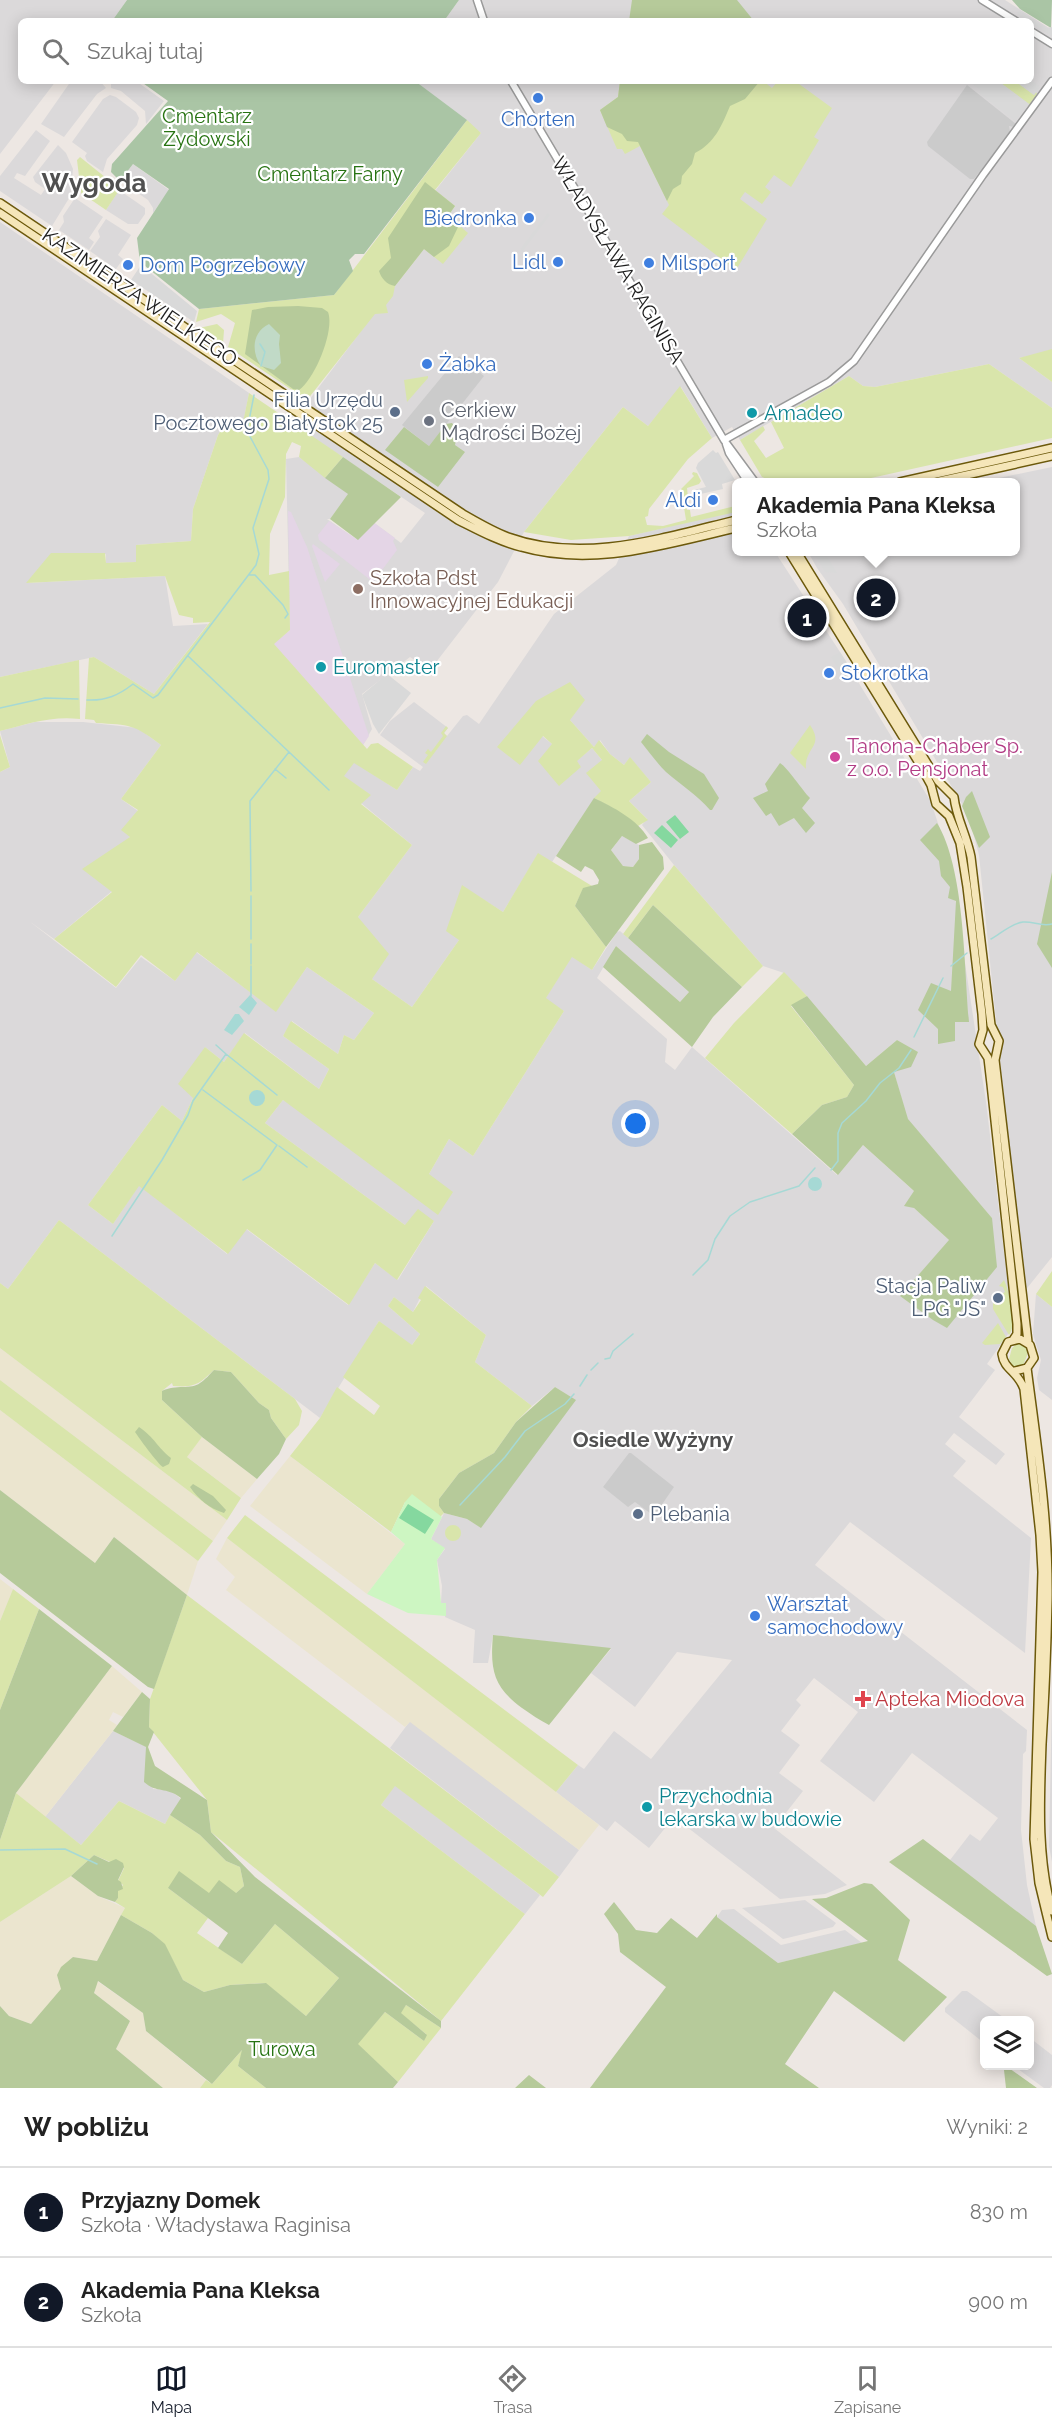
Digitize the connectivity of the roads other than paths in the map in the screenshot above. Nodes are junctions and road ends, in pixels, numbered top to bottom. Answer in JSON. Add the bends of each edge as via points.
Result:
{"nodes":[{"id":1,"x":477,"y":0,"type":"edge"},
{"id":2,"x":982,"y":0,"type":"edge"},
{"id":3,"x":483,"y":18,"type":"edge"},
{"id":4,"x":1011,"y":18,"type":"edge"},
{"id":5,"x":1034,"y":33,"type":"edge"},
{"id":6,"x":1052,"y":44,"type":"edge"},
{"id":7,"x":1052,"y":81,"type":"edge"},
{"id":8,"x":513,"y":84,"type":"edge"},
{"id":9,"x":0,"y":203,"type":"edge"},
{"id":10,"x":0,"y":213,"type":"edge"},
{"id":11,"x":22,"y":222,"type":"junction"},
{"id":12,"x":724,"y":440,"type":"junction"},
{"id":13,"x":1052,"y":448,"type":"edge"},
{"id":14,"x":1035,"y":456,"type":"junction"},
{"id":15,"x":1052,"y":456,"type":"edge"},
{"id":16,"x":745,"y":478,"type":"edge"},
{"id":17,"x":751,"y":478,"type":"edge"},
{"id":18,"x":925,"y":478,"type":"edge"},
{"id":19,"x":954,"y":478,"type":"edge"},
{"id":20,"x":732,"y":522,"type":"edge"},
{"id":21,"x":723,"y":527,"type":"junction"},
{"id":22,"x":732,"y":528,"type":"edge"},
{"id":23,"x":792,"y":556,"type":"edge"},
{"id":24,"x":799,"y":556,"type":"edge"},
{"id":25,"x":840,"y":627,"type":"junction"},
{"id":26,"x":946,"y":790,"type":"junction"},
{"id":27,"x":936,"y":797,"type":"junction"},
{"id":28,"x":954,"y":804,"type":"junction"},
{"id":29,"x":943,"y":810,"type":"junction"},
{"id":30,"x":995,"y":1035,"type":"junction"},
{"id":31,"x":981,"y":1037,"type":"junction"},
{"id":32,"x":997,"y":1048,"type":"junction"},
{"id":33,"x":984,"y":1051,"type":"junction"},
{"id":34,"x":1014,"y":1340,"type":"junction"},
{"id":35,"x":1028,"y":1342,"type":"junction"},
{"id":36,"x":1027,"y":1368,"type":"junction"},
{"id":37,"x":1015,"y":1371,"type":"junction"},
{"id":38,"x":1052,"y":1911,"type":"edge"},
{"id":39,"x":1052,"y":1937,"type":"edge"}],
"edges":[{"from":1,"to":3,"type":"street"},
{"from":2,"to":4,"type":"street"},
{"from":5,"to":6,"type":"street"},
{"from":7,"to":12,"type":"street","via":[[854,361],[822,387]]},
{"from":8,"to":12,"type":"street","name":"WŁADYSŁAWA RAGINISA"},
{"from":9,"to":11,"type":"main road","name":"KAZIMIERZA WIELKIEGO"},
{"from":10,"to":11,"type":"main road","name":"KAZIMIERZA WIELKIEGO"},
{"from":11,"to":21,"type":"main road","name":"KAZIMIERZA WIELKIEGO","via":[[458,520],[492,537],[568,556],[599,556],[629,553]]},
{"from":12,"to":16,"type":"street","name":"WŁADYSŁAWA RAGINISA"},
{"from":12,"to":17,"type":"street","name":"WŁADYSŁAWA RAGINISA"},
{"from":13,"to":14,"type":"main road"},
{"from":14,"to":15,"type":"main road"},
{"from":14,"to":18,"type":"main road"},
{"from":14,"to":19,"type":"main road"},
{"from":20,"to":21,"type":"main road","name":"KAZIMIERZA WIELKIEGO"},
{"from":21,"to":22,"type":"main road","name":"KAZIMIERZA WIELKIEGO"},
{"from":23,"to":25,"type":"main road"},
{"from":24,"to":25,"type":"main road"},
{"from":25,"to":26,"type":"main road"},
{"from":25,"to":27,"type":"main road"},
{"from":26,"to":27,"type":"main road"},
{"from":26,"to":28,"type":"main road","via":[[954,795]]},
{"from":27,"to":29,"type":"main road","via":[[937,806]]},
{"from":28,"to":29,"type":"main road"},
{"from":28,"to":30,"type":"main road","via":[[971,857]]},
{"from":29,"to":31,"type":"main road","via":[[954,825],[964,862],[982,1014]]},
{"from":30,"to":31,"type":"main road","via":[[987,1033]]},
{"from":30,"to":32,"type":"main road","via":[[999,1041]]},
{"from":31,"to":33,"type":"main road","via":[[979,1044]]},
{"from":32,"to":33,"type":"main road","via":[[990,1053]]},
{"from":32,"to":35,"type":"main road","via":[[995,1060]]},
{"from":33,"to":34,"type":"main road","via":[[992,1084],[1015,1301]]},
{"from":34,"to":35,"type":"main road"},
{"from":34,"to":37,"type":"main road","via":[[1002,1354],[1004,1364]]},
{"from":35,"to":36,"type":"main road","via":[[1034,1353]]},
{"from":36,"to":37,"type":"main road"},
{"from":36,"to":38,"type":"main road","via":[[1047,1535],[1040,1810],[1043,1861]]},
{"from":37,"to":39,"type":"main road","via":[[1025,1398],[1040,1535],[1034,1829],[1039,1882]]}]}
